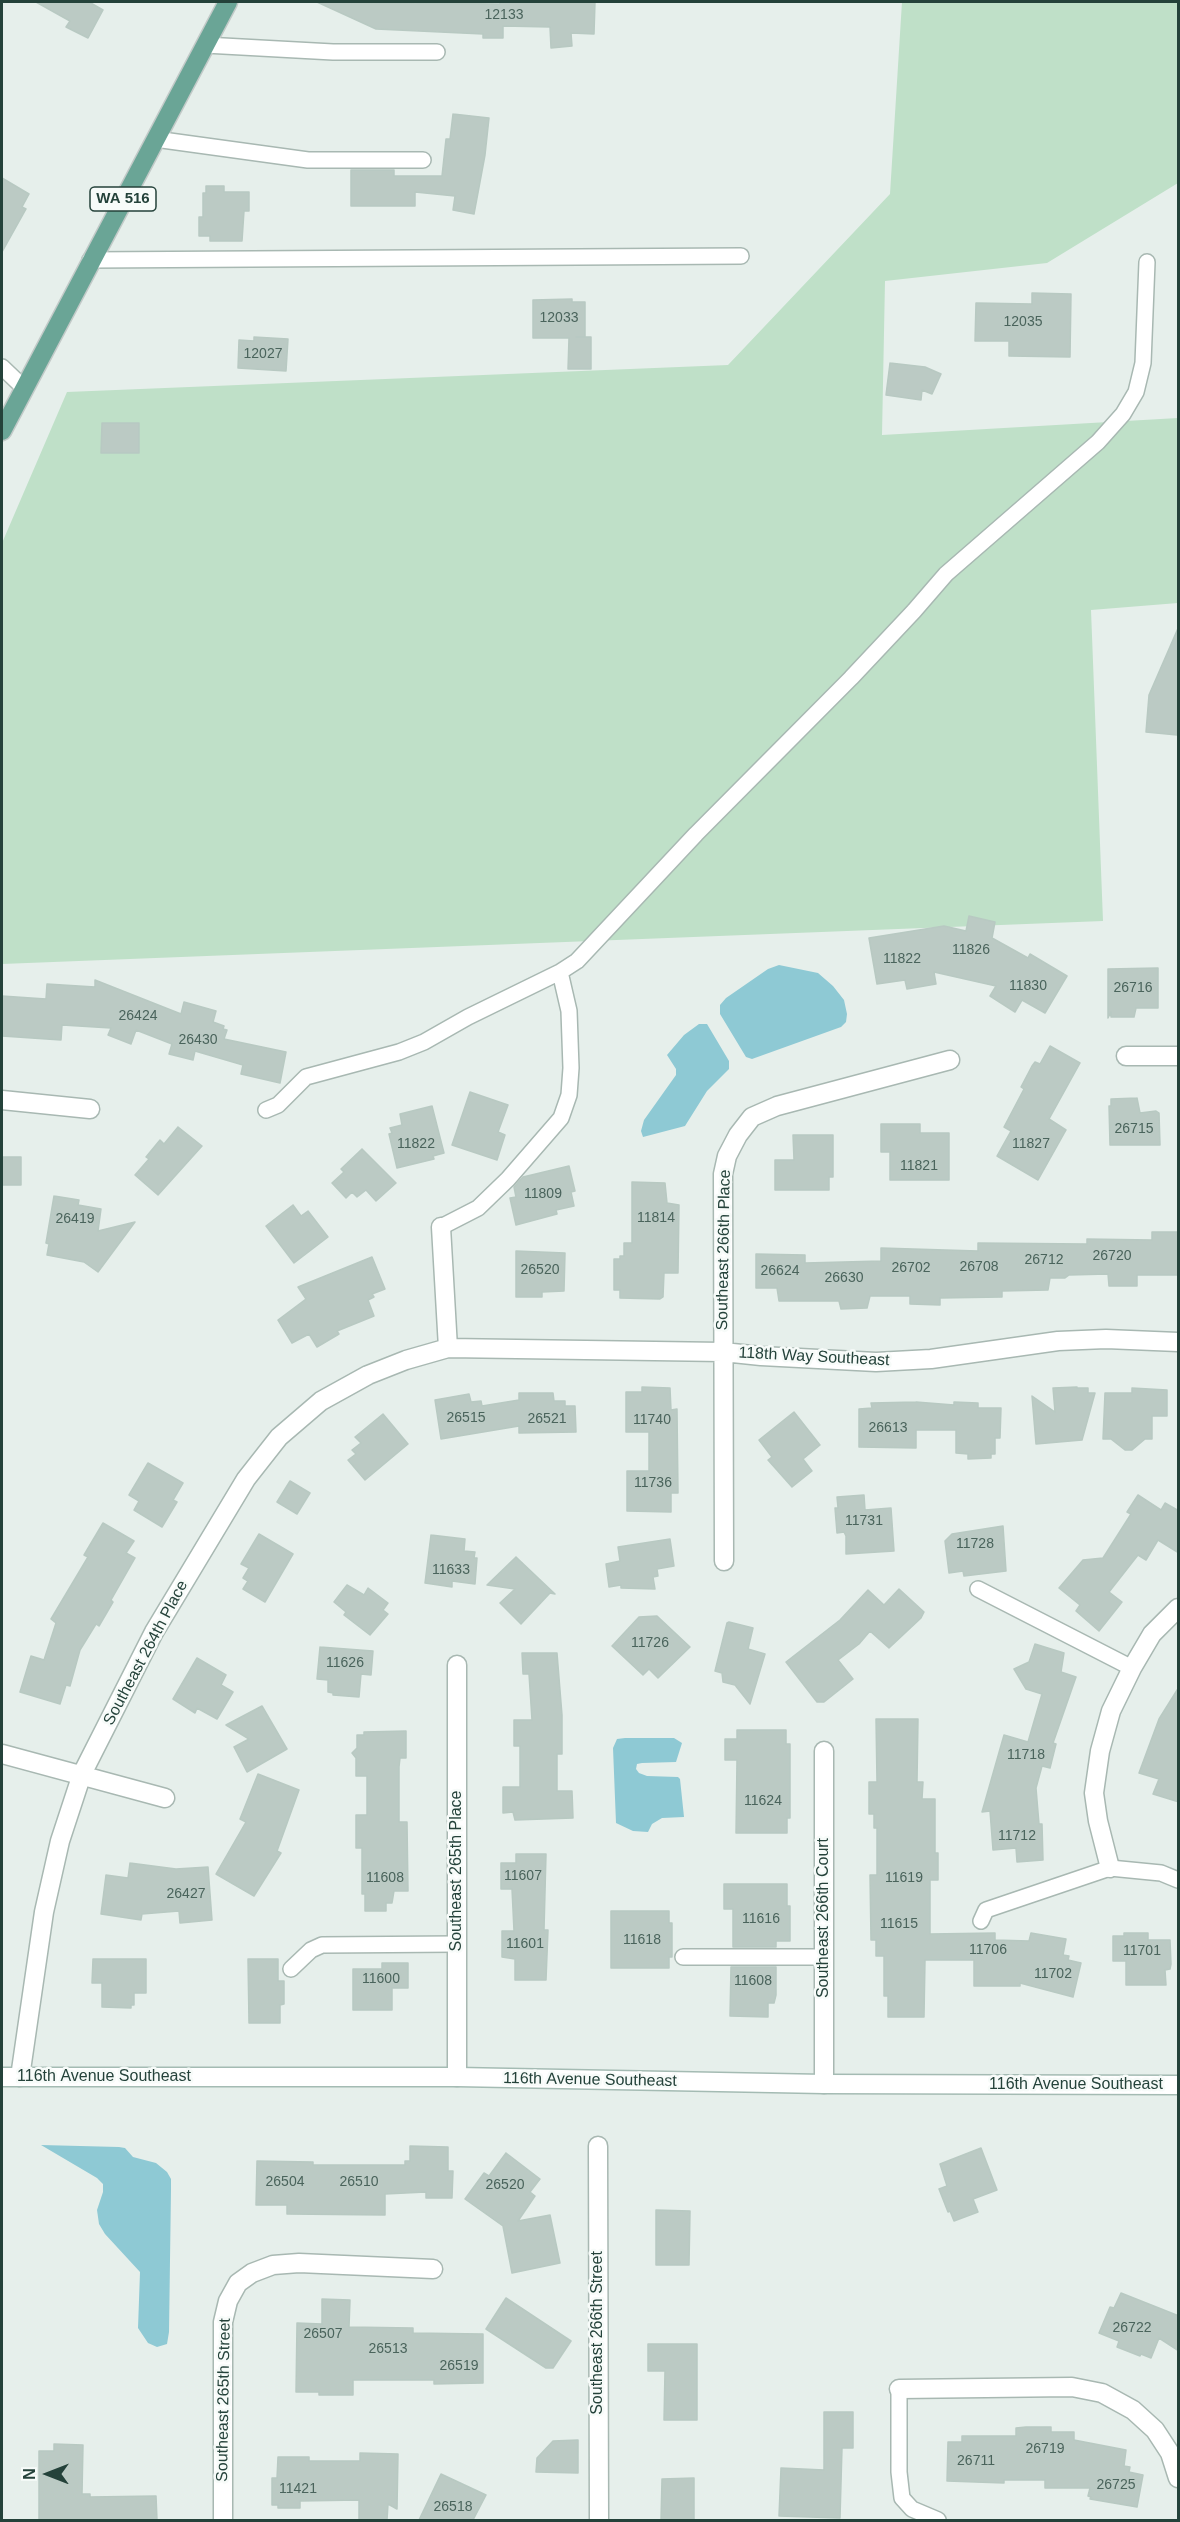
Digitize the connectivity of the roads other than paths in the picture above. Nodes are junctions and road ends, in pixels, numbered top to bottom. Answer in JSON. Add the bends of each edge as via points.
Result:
{"nodes":[{"id":1,"x":228,"y":2,"type":"edge"},
{"id":2,"x":205,"y":45,"type":"junction"},
{"id":3,"x":437,"y":52,"type":"dead end"},
{"id":4,"x":155,"y":139,"type":"junction"},
{"id":5,"x":423,"y":160,"type":"dead end"},
{"id":6,"x":741,"y":256,"type":"dead end"},
{"id":7,"x":90,"y":261,"type":"junction"},
{"id":8,"x":1147,"y":262,"type":"dead end"},
{"id":9,"x":2,"y":367,"type":"edge"},
{"id":10,"x":24,"y":388,"type":"junction"},
{"id":11,"x":2,"y":431,"type":"edge"},
{"id":12,"x":560,"y":972,"type":"junction"},
{"id":13,"x":1126,"y":1056,"type":"dead end"},
{"id":14,"x":1179,"y":1056,"type":"edge"},
{"id":15,"x":950,"y":1060,"type":"dead end"},
{"id":16,"x":2,"y":1100,"type":"edge"},
{"id":17,"x":90,"y":1109,"type":"dead end"},
{"id":18,"x":266,"y":1110,"type":"dead end"},
{"id":19,"x":441,"y":1227,"type":"joint"},
{"id":20,"x":1179,"y":1342,"type":"edge"},
{"id":21,"x":448,"y":1348,"type":"junction"},
{"id":22,"x":723,"y":1352,"type":"junction"},
{"id":23,"x":724,"y":1561,"type":"dead end"},
{"id":24,"x":978,"y":1589,"type":"dead end"},
{"id":25,"x":1179,"y":1608,"type":"edge"},
{"id":26,"x":457,"y":1665,"type":"dead end"},
{"id":27,"x":1132,"y":1668,"type":"junction"},
{"id":28,"x":824,"y":1751,"type":"dead end"},
{"id":29,"x":2,"y":1754,"type":"edge"},
{"id":30,"x":82,"y":1774,"type":"junction"},
{"id":31,"x":165,"y":1798,"type":"dead end"},
{"id":32,"x":1110,"y":1868,"type":"junction"},
{"id":33,"x":1179,"y":1880,"type":"edge"},
{"id":34,"x":981,"y":1921,"type":"dead end"},
{"id":35,"x":457,"y":1944,"type":"junction"},
{"id":36,"x":825,"y":1957,"type":"junction"},
{"id":37,"x":683,"y":1958,"type":"dead end"},
{"id":38,"x":291,"y":1969,"type":"dead end"},
{"id":39,"x":2,"y":2077,"type":"edge"},
{"id":40,"x":20,"y":2077,"type":"junction"},
{"id":41,"x":457,"y":2077,"type":"junction"},
{"id":42,"x":825,"y":2084,"type":"junction"},
{"id":43,"x":1179,"y":2085,"type":"edge"},
{"id":44,"x":598,"y":2146,"type":"dead end"},
{"id":45,"x":434,"y":2269,"type":"dead end"},
{"id":46,"x":899,"y":2389,"type":"joint"},
{"id":47,"x":1179,"y":2478,"type":"edge"},
{"id":48,"x":223,"y":2520,"type":"edge"},
{"id":49,"x":598,"y":2520,"type":"edge"},
{"id":50,"x":938,"y":2520,"type":"edge"}],
"edges":[{"from":1,"to":2,"type":"main road","number":"WA 516"},
{"from":2,"to":3,"type":"lane","via":[[333,52]]},
{"from":2,"to":4,"type":"main road","number":"WA 516"},
{"from":4,"to":5,"type":"lane","via":[[308,160]]},
{"from":4,"to":7,"type":"main road","number":"WA 516"},
{"from":6,"to":7,"type":"lane"},
{"from":7,"to":10,"type":"main road","number":"WA 516"},
{"from":8,"to":12,"type":"lane","via":[[1143,363],[1136,392],[1123,414],[1098,442],[946,574],[578,961]]},
{"from":9,"to":10,"type":"lane"},
{"from":10,"to":11,"type":"main road","number":"WA 516"},
{"from":12,"to":18,"type":"lane","via":[[424,1042],[306,1077],[278,1105]]},
{"from":12,"to":19,"type":"lane","via":[[569,1011],[571,1068],[569,1095],[561,1118],[478,1208]]},
{"from":13,"to":14,"type":"street"},
{"from":15,"to":22,"type":"street","name":"Southeast 266th Place","via":[[777,1106],[752,1117],[738,1135],[723,1174]]},
{"from":16,"to":17,"type":"street"},
{"from":19,"to":21,"type":"street"},
{"from":20,"to":22,"type":"street","name":"118th Way Southeast","via":[[1058,1341],[931,1359],[876,1362]]},
{"from":21,"to":22,"type":"street","name":"118th Way Southeast"},
{"from":21,"to":30,"type":"street","name":"Southeast 264th Place","via":[[368,1375],[321,1401],[279,1437],[246,1479],[154,1632]]},
{"from":22,"to":23,"type":"street","name":"Southeast 266th Place"},
{"from":24,"to":27,"type":"lane"},
{"from":25,"to":27,"type":"street","via":[[1152,1634]]},
{"from":26,"to":35,"type":"street","name":"Southeast 265th Place"},
{"from":27,"to":32,"type":"street","via":[[1111,1711],[1094,1794]]},
{"from":28,"to":36,"type":"street","name":"Southeast 266th Court"},
{"from":29,"to":30,"type":"street"},
{"from":30,"to":31,"type":"street"},
{"from":30,"to":40,"type":"street","name":"Southeast 264th Place","via":[[60,1841],[44,1912]]},
{"from":32,"to":33,"type":"lane","via":[[1161,1873]]},
{"from":32,"to":34,"type":"lane","via":[[986,1910]]},
{"from":35,"to":38,"type":"lane","via":[[322,1945],[310,1950]]},
{"from":35,"to":41,"type":"street","name":"Southeast 265th Place"},
{"from":36,"to":37,"type":"lane"},
{"from":36,"to":42,"type":"street","name":"Southeast 266th Court"},
{"from":39,"to":40,"type":"street","name":"116th Avenue Southeast"},
{"from":40,"to":41,"type":"street","name":"116th Avenue Southeast"},
{"from":41,"to":42,"type":"street","name":"116th Avenue Southeast"},
{"from":42,"to":43,"type":"street","name":"116th Avenue Southeast"},
{"from":44,"to":49,"type":"street","name":"Southeast 266th Street"},
{"from":45,"to":48,"type":"street","name":"Southeast 265th Street","via":[[299,2263],[273,2265],[238,2283],[228,2301],[224,2322]]},
{"from":46,"to":47,"type":"street","via":[[1072,2386],[1102,2393],[1133,2410],[1155,2430],[1170,2453]]},
{"from":46,"to":50,"type":"lane","via":[[898,2472],[902,2498],[912,2509]]}]}
